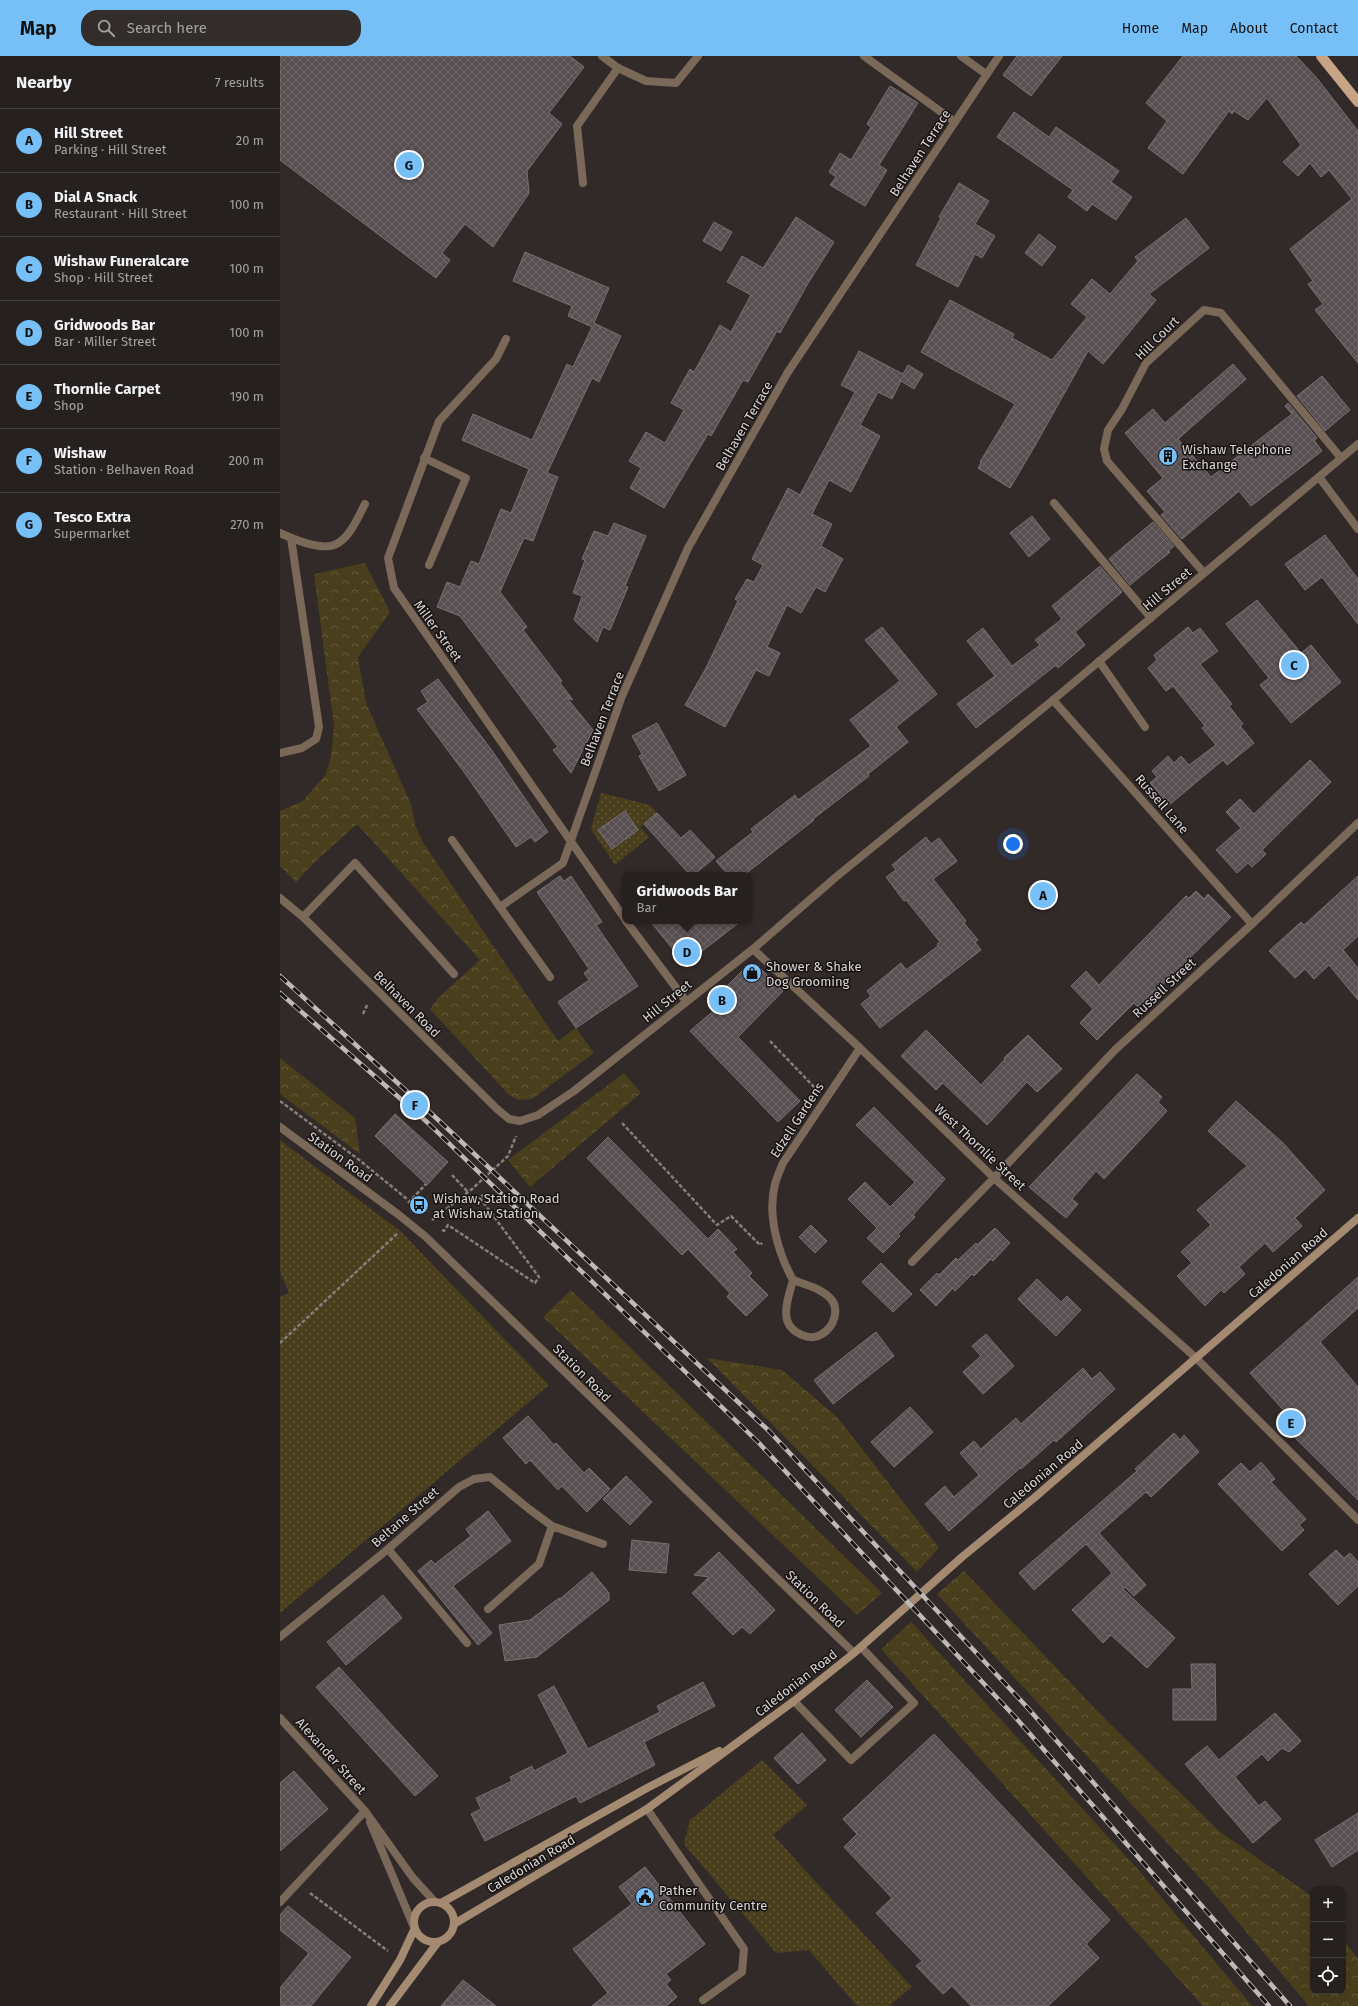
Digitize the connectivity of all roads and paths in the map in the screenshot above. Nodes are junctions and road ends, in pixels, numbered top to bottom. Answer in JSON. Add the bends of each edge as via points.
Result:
{"nodes":[{"id":1,"x":602,"y":56,"type":"edge"},
{"id":2,"x":698,"y":56,"type":"edge"},
{"id":3,"x":864,"y":56,"type":"edge"},
{"id":4,"x":961,"y":56,"type":"edge"},
{"id":5,"x":999,"y":56,"type":"edge"},
{"id":6,"x":1321,"y":56,"type":"edge"},
{"id":7,"x":618,"y":68,"type":"junction"},
{"id":8,"x":986,"y":74,"type":"junction"},
{"id":9,"x":1358,"y":102,"type":"edge"},
{"id":10,"x":955,"y":122,"type":"junction"},
{"id":11,"x":583,"y":183,"type":"dead end"},
{"id":12,"x":506,"y":339,"type":"dead end"},
{"id":13,"x":1358,"y":444,"type":"edge"},
{"id":14,"x":424,"y":458,"type":"junction"},
{"id":15,"x":1342,"y":458,"type":"junction"},
{"id":16,"x":1319,"y":477,"type":"junction"},
{"id":17,"x":1054,"y":503,"type":"dead end"},
{"id":18,"x":365,"y":504,"type":"dead end"},
{"id":19,"x":1358,"y":529,"type":"edge"},
{"id":20,"x":280,"y":533,"type":"edge"},
{"id":21,"x":291,"y":538,"type":"junction"},
{"id":22,"x":429,"y":565,"type":"dead end"},
{"id":23,"x":1204,"y":573,"type":"junction"},
{"id":24,"x":1151,"y":618,"type":"junction"},
{"id":25,"x":1099,"y":662,"type":"junction"},
{"id":26,"x":1054,"y":700,"type":"junction"},
{"id":27,"x":1145,"y":727,"type":"dead end"},
{"id":28,"x":280,"y":753,"type":"edge"},
{"id":29,"x":1358,"y":823,"type":"edge"},
{"id":30,"x":452,"y":840,"type":"dead end"},
{"id":31,"x":570,"y":840,"type":"junction"},
{"id":32,"x":280,"y":898,"type":"edge"},
{"id":33,"x":500,"y":907,"type":"junction"},
{"id":34,"x":622,"y":914,"type":"edge"},
{"id":35,"x":303,"y":918,"type":"junction"},
{"id":36,"x":629,"y":924,"type":"edge"},
{"id":37,"x":1252,"y":924,"type":"junction"},
{"id":38,"x":753,"y":949,"type":"junction"},
{"id":39,"x":454,"y":974,"type":"dead end"},
{"id":40,"x":550,"y":977,"type":"dead end"},
{"id":41,"x":686,"y":1001,"type":"junction"},
{"id":42,"x":770,"y":1041,"type":"dead end"},
{"id":43,"x":860,"y":1048,"type":"junction"},
{"id":44,"x":825,"y":1098,"type":"junction"},
{"id":45,"x":280,"y":1101,"type":"edge"},
{"id":46,"x":520,"y":1121,"type":"junction"},
{"id":47,"x":622,"y":1123,"type":"dead end"},
{"id":48,"x":280,"y":1127,"type":"edge"},
{"id":49,"x":452,"y":1175,"type":"dead end"},
{"id":50,"x":994,"y":1178,"type":"junction"},
{"id":51,"x":426,"y":1184,"type":"dead end"},
{"id":52,"x":468,"y":1192,"type":"junction"},
{"id":53,"x":483,"y":1195,"type":"dead end"},
{"id":54,"x":414,"y":1196,"type":"dead end"},
{"id":55,"x":415,"y":1206,"type":"dead end"},
{"id":56,"x":426,"y":1216,"type":"dead end"},
{"id":57,"x":1358,"y":1218,"type":"edge"},
{"id":58,"x":432,"y":1220,"type":"junction"},
{"id":59,"x":410,"y":1223,"type":"junction"},
{"id":60,"x":776,"y":1236,"type":"junction"},
{"id":61,"x":912,"y":1262,"type":"dead end"},
{"id":62,"x":793,"y":1280,"type":"junction"},
{"id":63,"x":280,"y":1343,"type":"edge"},
{"id":64,"x":1196,"y":1358,"type":"junction"},
{"id":65,"x":1358,"y":1520,"type":"edge"},
{"id":66,"x":552,"y":1526,"type":"junction"},
{"id":67,"x":604,"y":1544,"type":"dead end"},
{"id":68,"x":388,"y":1549,"type":"junction"},
{"id":69,"x":488,"y":1609,"type":"dead end"},
{"id":70,"x":280,"y":1637,"type":"edge"},
{"id":71,"x":467,"y":1643,"type":"dead end"},
{"id":72,"x":861,"y":1647,"type":"junction"},
{"id":73,"x":854,"y":1653,"type":"junction"},
{"id":74,"x":794,"y":1701,"type":"junction"},
{"id":75,"x":280,"y":1718,"type":"edge"},
{"id":76,"x":738,"y":1742,"type":"junction"},
{"id":77,"x":647,"y":1809,"type":"junction"},
{"id":78,"x":365,"y":1811,"type":"junction"},
{"id":79,"x":296,"y":1883,"type":"junction"},
{"id":80,"x":280,"y":1902,"type":"edge"},
{"id":81,"x":438,"y":1903,"type":"junction"},
{"id":82,"x":454,"y":1924,"type":"junction"},
{"id":83,"x":414,"y":1927,"type":"junction"},
{"id":84,"x":438,"y":1942,"type":"junction"},
{"id":85,"x":400,"y":1960,"type":"junction"},
{"id":86,"x":702,"y":2000,"type":"dead end"},
{"id":87,"x":374,"y":2005,"type":"edge"},
{"id":88,"x":390,"y":2006,"type":"edge"}],
"edges":[{"from":1,"to":7,"type":"street"},
{"from":2,"to":7,"type":"street","via":[[676,83],[646,81]]},
{"from":3,"to":10,"type":"street"},
{"from":4,"to":8,"type":"street"},
{"from":5,"to":8,"type":"street","name":"Belhaven Terrace"},
{"from":6,"to":9,"type":"main road"},
{"from":7,"to":11,"type":"street","via":[[577,126]]},
{"from":8,"to":10,"type":"street","name":"Belhaven Terrace"},
{"from":10,"to":31,"type":"street","name":"Belhaven Terrace","via":[[788,372],[688,548],[622,696]]},
{"from":12,"to":14,"type":"street","name":"Miller Street","via":[[496,359],[439,420]]},
{"from":13,"to":15,"type":"street","name":"Hill Street"},
{"from":14,"to":22,"type":"street","via":[[466,478]]},
{"from":14,"to":31,"type":"street","name":"Miller Street","via":[[388,558],[394,588]]},
{"from":15,"to":16,"type":"street","name":"Hill Street"},
{"from":15,"to":23,"type":"street","name":"Hill Court","via":[[1221,313],[1204,310],[1146,363],[1108,430],[1104,449],[1107,461]]},
{"from":16,"to":19,"type":"street"},
{"from":16,"to":23,"type":"street","name":"Hill Street"},
{"from":17,"to":24,"type":"street"},
{"from":18,"to":21,"type":"street","via":[[345,537],[334,545],[318,545]]},
{"from":20,"to":21,"type":"street"},
{"from":21,"to":28,"type":"street","via":[[319,728],[316,739],[302,748]]},
{"from":23,"to":24,"type":"street","name":"Hill Street"},
{"from":24,"to":25,"type":"street","name":"Hill Street"},
{"from":25,"to":26,"type":"street","name":"Hill Street"},
{"from":25,"to":27,"type":"street"},
{"from":26,"to":37,"type":"street","name":"Russell Lane"},
{"from":26,"to":38,"type":"street","name":"Hill Street","via":[[842,872]]},
{"from":29,"to":37,"type":"street","name":"Russell Street"},
{"from":30,"to":33,"type":"street"},
{"from":31,"to":33,"type":"street","name":"Belhaven Terrace","via":[[563,863]]},
{"from":31,"to":34,"type":"street","name":"Miller Street"},
{"from":32,"to":35,"type":"street","name":"Belhaven Road"},
{"from":33,"to":40,"type":"street"},
{"from":35,"to":39,"type":"street","via":[[355,863]]},
{"from":35,"to":46,"type":"street","name":"Belhaven Road","via":[[497,1109],[509,1119]]},
{"from":36,"to":41,"type":"street","name":"Miller Street"},
{"from":37,"to":50,"type":"street","name":"Russell Street","via":[[1115,1050]]},
{"from":38,"to":41,"type":"street","name":"Hill Street"},
{"from":38,"to":43,"type":"street","name":"West Thornlie Street"},
{"from":41,"to":46,"type":"street","name":"Hill Street","via":[[574,1091],[538,1115]]},
{"from":42,"to":44,"type":"path"},
{"from":43,"to":44,"type":"street","name":"Edzell Gardens"},
{"from":43,"to":50,"type":"street","name":"West Thornlie Street"},
{"from":44,"to":60,"type":"street","name":"Edzell Gardens","via":[[783,1163],[775,1184],[772,1210]]},
{"from":45,"to":55,"type":"path","via":[[358,1159]]},
{"from":46,"to":52,"type":"path","via":[[508,1156]]},
{"from":47,"to":60,"type":"path","via":[[717,1225],[731,1216],[760,1245]]},
{"from":48,"to":59,"type":"street","name":"Station Road"},
{"from":49,"to":52,"type":"path"},
{"from":50,"to":61,"type":"street","name":"Russell Street"},
{"from":50,"to":64,"type":"street","name":"West Thornlie Street"},
{"from":51,"to":54,"type":"path"},
{"from":52,"to":58,"type":"path"},
{"from":53,"to":58,"type":"path","via":[[480,1198],[539,1277],[535,1283],[448,1225],[444,1231]]},
{"from":56,"to":58,"type":"path"},
{"from":57,"to":64,"type":"main road","name":"Caledonian Road"},
{"from":59,"to":63,"type":"path"},
{"from":59,"to":73,"type":"street","name":"Station Road"},
{"from":60,"to":62,"type":"street","name":"Edzell Gardens"},
{"from":62,"to":62,"type":"street","via":[[787,1320],[793,1330],[803,1336],[814,1337],[822,1334],[833,1323],[835,1315],[831,1298],[821,1290]]},
{"from":64,"to":65,"type":"street","name":"West Thornlie Street"},
{"from":64,"to":72,"type":"main road","name":"Caledonian Road","via":[[962,1557]]},
{"from":66,"to":67,"type":"street","name":"Beltane Street"},
{"from":66,"to":68,"type":"street","name":"Beltane Street","via":[[490,1477],[474,1479],[459,1486]]},
{"from":66,"to":69,"type":"street","via":[[539,1564]]},
{"from":68,"to":70,"type":"street","name":"Beltane Street"},
{"from":68,"to":71,"type":"street"},
{"from":72,"to":73,"type":"main road","name":"Caledonian Road"},
{"from":72,"to":74,"type":"street","via":[[914,1703],[851,1760]]},
{"from":73,"to":74,"type":"main road","name":"Caledonian Road"},
{"from":74,"to":76,"type":"main road","name":"Caledonian Road"},
{"from":75,"to":78,"type":"street","name":"Alexander Street"},
{"from":76,"to":77,"type":"main road","name":"Caledonian Road"},
{"from":76,"to":81,"type":"main road","name":"Caledonian Road","via":[[647,1788]]},
{"from":77,"to":82,"type":"main road","name":"Caledonian Road"},
{"from":77,"to":86,"type":"street","via":[[744,1949],[742,1972]]},
{"from":78,"to":79,"type":"street"},
{"from":78,"to":81,"type":"street","name":"Alexander Street","via":[[413,1878]]},
{"from":78,"to":83,"type":"street","name":"Alexander Street"},
{"from":79,"to":80,"type":"street"},
{"from":79,"to":85,"type":"path"},
{"from":81,"to":82,"type":"main road","via":[[446,1906],[451,1912]]},
{"from":81,"to":83,"type":"main road","name":"Caledonian Road","via":[[425,1904],[419,1908],[414,1918]]},
{"from":82,"to":84,"type":"main road","name":"Caledonian Road","via":[[448,1936]]},
{"from":83,"to":84,"type":"main road","via":[[421,1938]]},
{"from":83,"to":85,"type":"main road","name":"Caledonian Road"},
{"from":84,"to":88,"type":"main road","name":"Caledonian Road"},
{"from":85,"to":87,"type":"main road","name":"Caledonian Road"}]}
